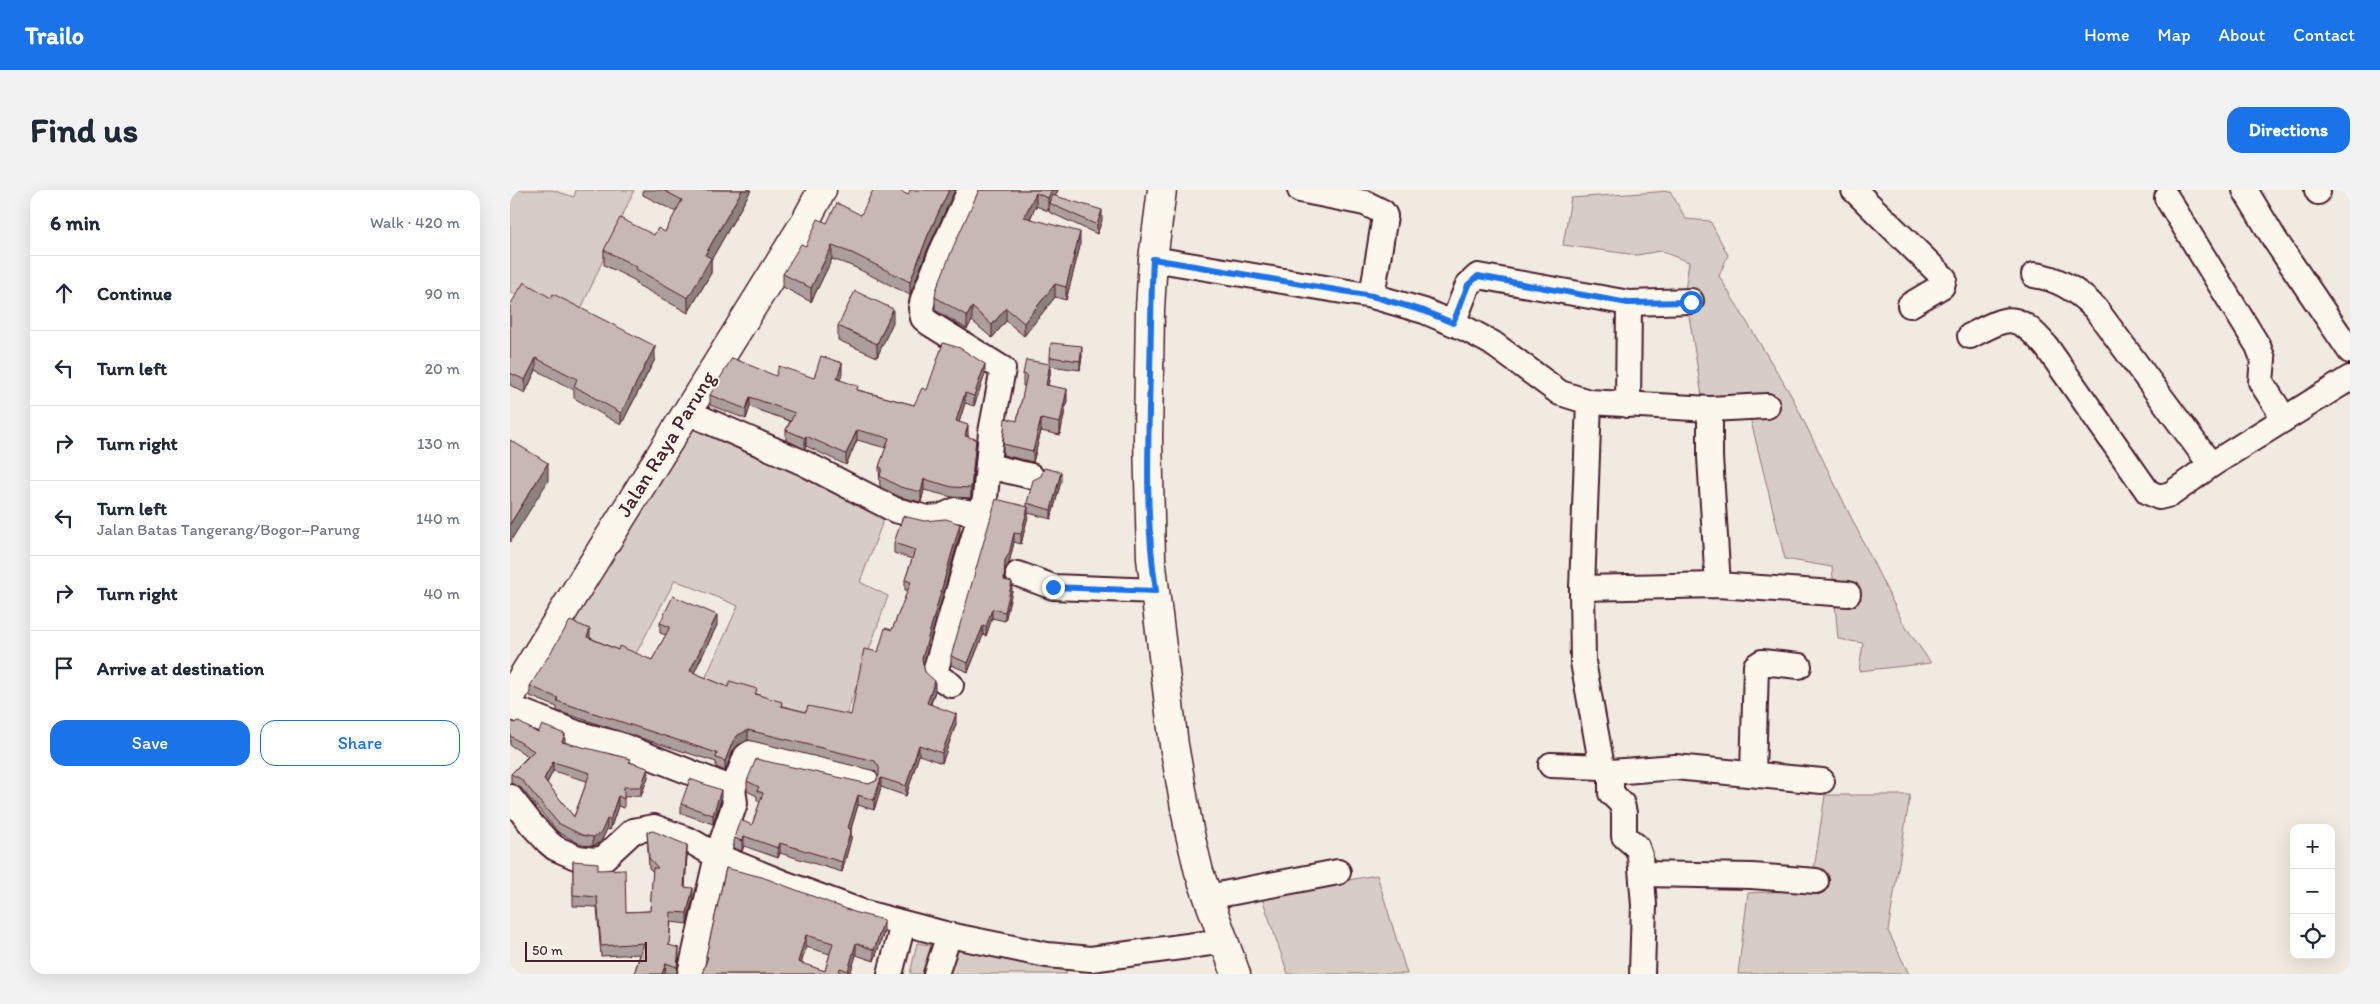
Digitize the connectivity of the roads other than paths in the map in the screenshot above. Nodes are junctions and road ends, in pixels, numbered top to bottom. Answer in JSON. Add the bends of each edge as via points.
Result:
{"nodes":[{"id":1,"x":816,"y":190,"type":"edge"},
{"id":2,"x":970,"y":190,"type":"edge"},
{"id":3,"x":1162,"y":190,"type":"edge"},
{"id":4,"x":1300,"y":190,"type":"edge"},
{"id":5,"x":1854,"y":190,"type":"edge"},
{"id":6,"x":2245,"y":190,"type":"edge"},
{"id":7,"x":2167,"y":198,"type":"dead end"},
{"id":8,"x":1153,"y":259,"type":"junction"},
{"id":9,"x":2034,"y":275,"type":"dead end"},
{"id":10,"x":1372,"y":296,"type":"junction"},
{"id":11,"x":1691,"y":302,"type":"dead end"},
{"id":12,"x":1628,"y":303,"type":"junction"},
{"id":13,"x":1910,"y":305,"type":"dead end"},
{"id":14,"x":1453,"y":323,"type":"junction"},
{"id":15,"x":1970,"y":336,"type":"dead end"},
{"id":16,"x":2350,"y":350,"type":"edge"},
{"id":17,"x":2350,"y":378,"type":"edge"},
{"id":18,"x":1589,"y":402,"type":"junction"},
{"id":19,"x":1628,"y":405,"type":"junction"},
{"id":20,"x":1767,"y":406,"type":"dead end"},
{"id":21,"x":1710,"y":409,"type":"junction"},
{"id":22,"x":686,"y":412,"type":"junction"},
{"id":23,"x":2284,"y":418,"type":"junction"},
{"id":24,"x":2211,"y":465,"type":"junction"},
{"id":25,"x":988,"y":466,"type":"junction"},
{"id":26,"x":1031,"y":476,"type":"dead end"},
{"id":27,"x":980,"y":514,"type":"junction"},
{"id":28,"x":1018,"y":574,"type":"dead end"},
{"id":29,"x":1718,"y":585,"type":"junction"},
{"id":30,"x":1582,"y":588,"type":"junction"},
{"id":31,"x":1156,"y":591,"type":"junction"},
{"id":32,"x":1848,"y":594,"type":"dead end"},
{"id":33,"x":510,"y":661,"type":"edge"},
{"id":34,"x":1799,"y":666,"type":"dead end"},
{"id":35,"x":951,"y":684,"type":"dead end"},
{"id":36,"x":510,"y":697,"type":"edge"},
{"id":37,"x":510,"y":707,"type":"edge"},
{"id":38,"x":1551,"y":765,"type":"dead end"},
{"id":39,"x":1607,"y":769,"type":"junction"},
{"id":40,"x":1753,"y":774,"type":"junction"},
{"id":41,"x":866,"y":781,"type":"edge"},
{"id":42,"x":1822,"y":781,"type":"dead end"},
{"id":43,"x":733,"y":789,"type":"junction"},
{"id":44,"x":510,"y":797,"type":"edge"},
{"id":45,"x":718,"y":856,"type":"junction"},
{"id":46,"x":1338,"y":872,"type":"dead end"},
{"id":47,"x":1642,"y":874,"type":"junction"},
{"id":48,"x":1816,"y":881,"type":"dead end"},
{"id":49,"x":1208,"y":897,"type":"junction"},
{"id":50,"x":903,"y":924,"type":"junction"},
{"id":51,"x":949,"y":935,"type":"junction"},
{"id":52,"x":1225,"y":941,"type":"junction"},
{"id":53,"x":1144,"y":964,"type":"edge"},
{"id":54,"x":690,"y":974,"type":"edge"},
{"id":55,"x":890,"y":974,"type":"edge"},
{"id":56,"x":936,"y":974,"type":"edge"},
{"id":57,"x":1236,"y":974,"type":"edge"},
{"id":58,"x":1642,"y":974,"type":"edge"}],
"edges":[{"from":1,"to":22,"type":"main road","name":"Jalan Raya Parung"},
{"from":1,"to":33,"type":"main road","name":"Jalan Raya Parung","via":[[671,408]]},
{"from":2,"to":25,"type":"street","via":[[941,253],[921,308],[923,318],[929,323],[1003,369]]},
{"from":3,"to":8,"type":"main road"},
{"from":4,"to":10,"type":"street","via":[[1365,203],[1383,212]]},
{"from":5,"to":13,"type":"street","via":[[1944,278],[1942,286]]},
{"from":6,"to":16,"type":"street"},
{"from":7,"to":23,"type":"street","via":[[2258,346],[2263,359],[2261,382]]},
{"from":8,"to":10,"type":"street"},
{"from":8,"to":31,"type":"main road","via":[[1148,490]]},
{"from":9,"to":24,"type":"street","via":[[2058,281],[2095,308]]},
{"from":10,"to":14,"type":"street"},
{"from":11,"to":12,"type":"street"},
{"from":12,"to":14,"type":"street","via":[[1478,276],[1468,285]]},
{"from":12,"to":19,"type":"street"},
{"from":14,"to":18,"type":"street","via":[[1492,343],[1560,393]]},
{"from":15,"to":24,"type":"street","via":[[2001,320],[2010,319],[2033,331],[2151,494],[2159,497],[2171,494]]},
{"from":17,"to":23,"type":"street"},
{"from":18,"to":19,"type":"street"},
{"from":18,"to":30,"type":"street"},
{"from":19,"to":21,"type":"street"},
{"from":20,"to":21,"type":"street"},
{"from":21,"to":29,"type":"street"},
{"from":22,"to":27,"type":"street","via":[[804,463],[895,510],[927,518],[956,510]]},
{"from":22,"to":36,"type":"main road","name":"Jalan Raya Parung"},
{"from":23,"to":24,"type":"street"},
{"from":25,"to":26,"type":"street"},
{"from":25,"to":27,"type":"street"},
{"from":27,"to":35,"type":"street","via":[[935,672]]},
{"from":28,"to":31,"type":"street","via":[[1053,587]]},
{"from":29,"to":30,"type":"street"},
{"from":29,"to":32,"type":"street"},
{"from":30,"to":39,"type":"street","via":[[1583,662]]},
{"from":31,"to":49,"type":"main road","via":[[1174,745],[1189,830]]},
{"from":34,"to":40,"type":"street","via":[[1762,662],[1756,666]]},
{"from":37,"to":43,"type":"street","via":[[576,734],[618,744]]},
{"from":38,"to":39,"type":"street"},
{"from":39,"to":40,"type":"street","via":[[1675,767]]},
{"from":39,"to":47,"type":"street","via":[[1611,793],[1622,804],[1624,836],[1639,850]]},
{"from":40,"to":42,"type":"street"},
{"from":41,"to":43,"type":"street","via":[[750,753]]},
{"from":43,"to":45,"type":"street","via":[[735,803]]},
{"from":44,"to":45,"type":"street","via":[[548,842],[578,858],[604,858],[633,831],[647,827],[689,840]]},
{"from":45,"to":50,"type":"street","via":[[827,900]]},
{"from":45,"to":54,"type":"street"},
{"from":46,"to":49,"type":"street"},
{"from":47,"to":48,"type":"street"},
{"from":47,"to":58,"type":"street"},
{"from":49,"to":52,"type":"main road"},
{"from":50,"to":51,"type":"street"},
{"from":50,"to":55,"type":"street"},
{"from":51,"to":53,"type":"street","via":[[1073,959]]},
{"from":51,"to":56,"type":"street"},
{"from":52,"to":53,"type":"street"},
{"from":52,"to":57,"type":"main road"}]}
